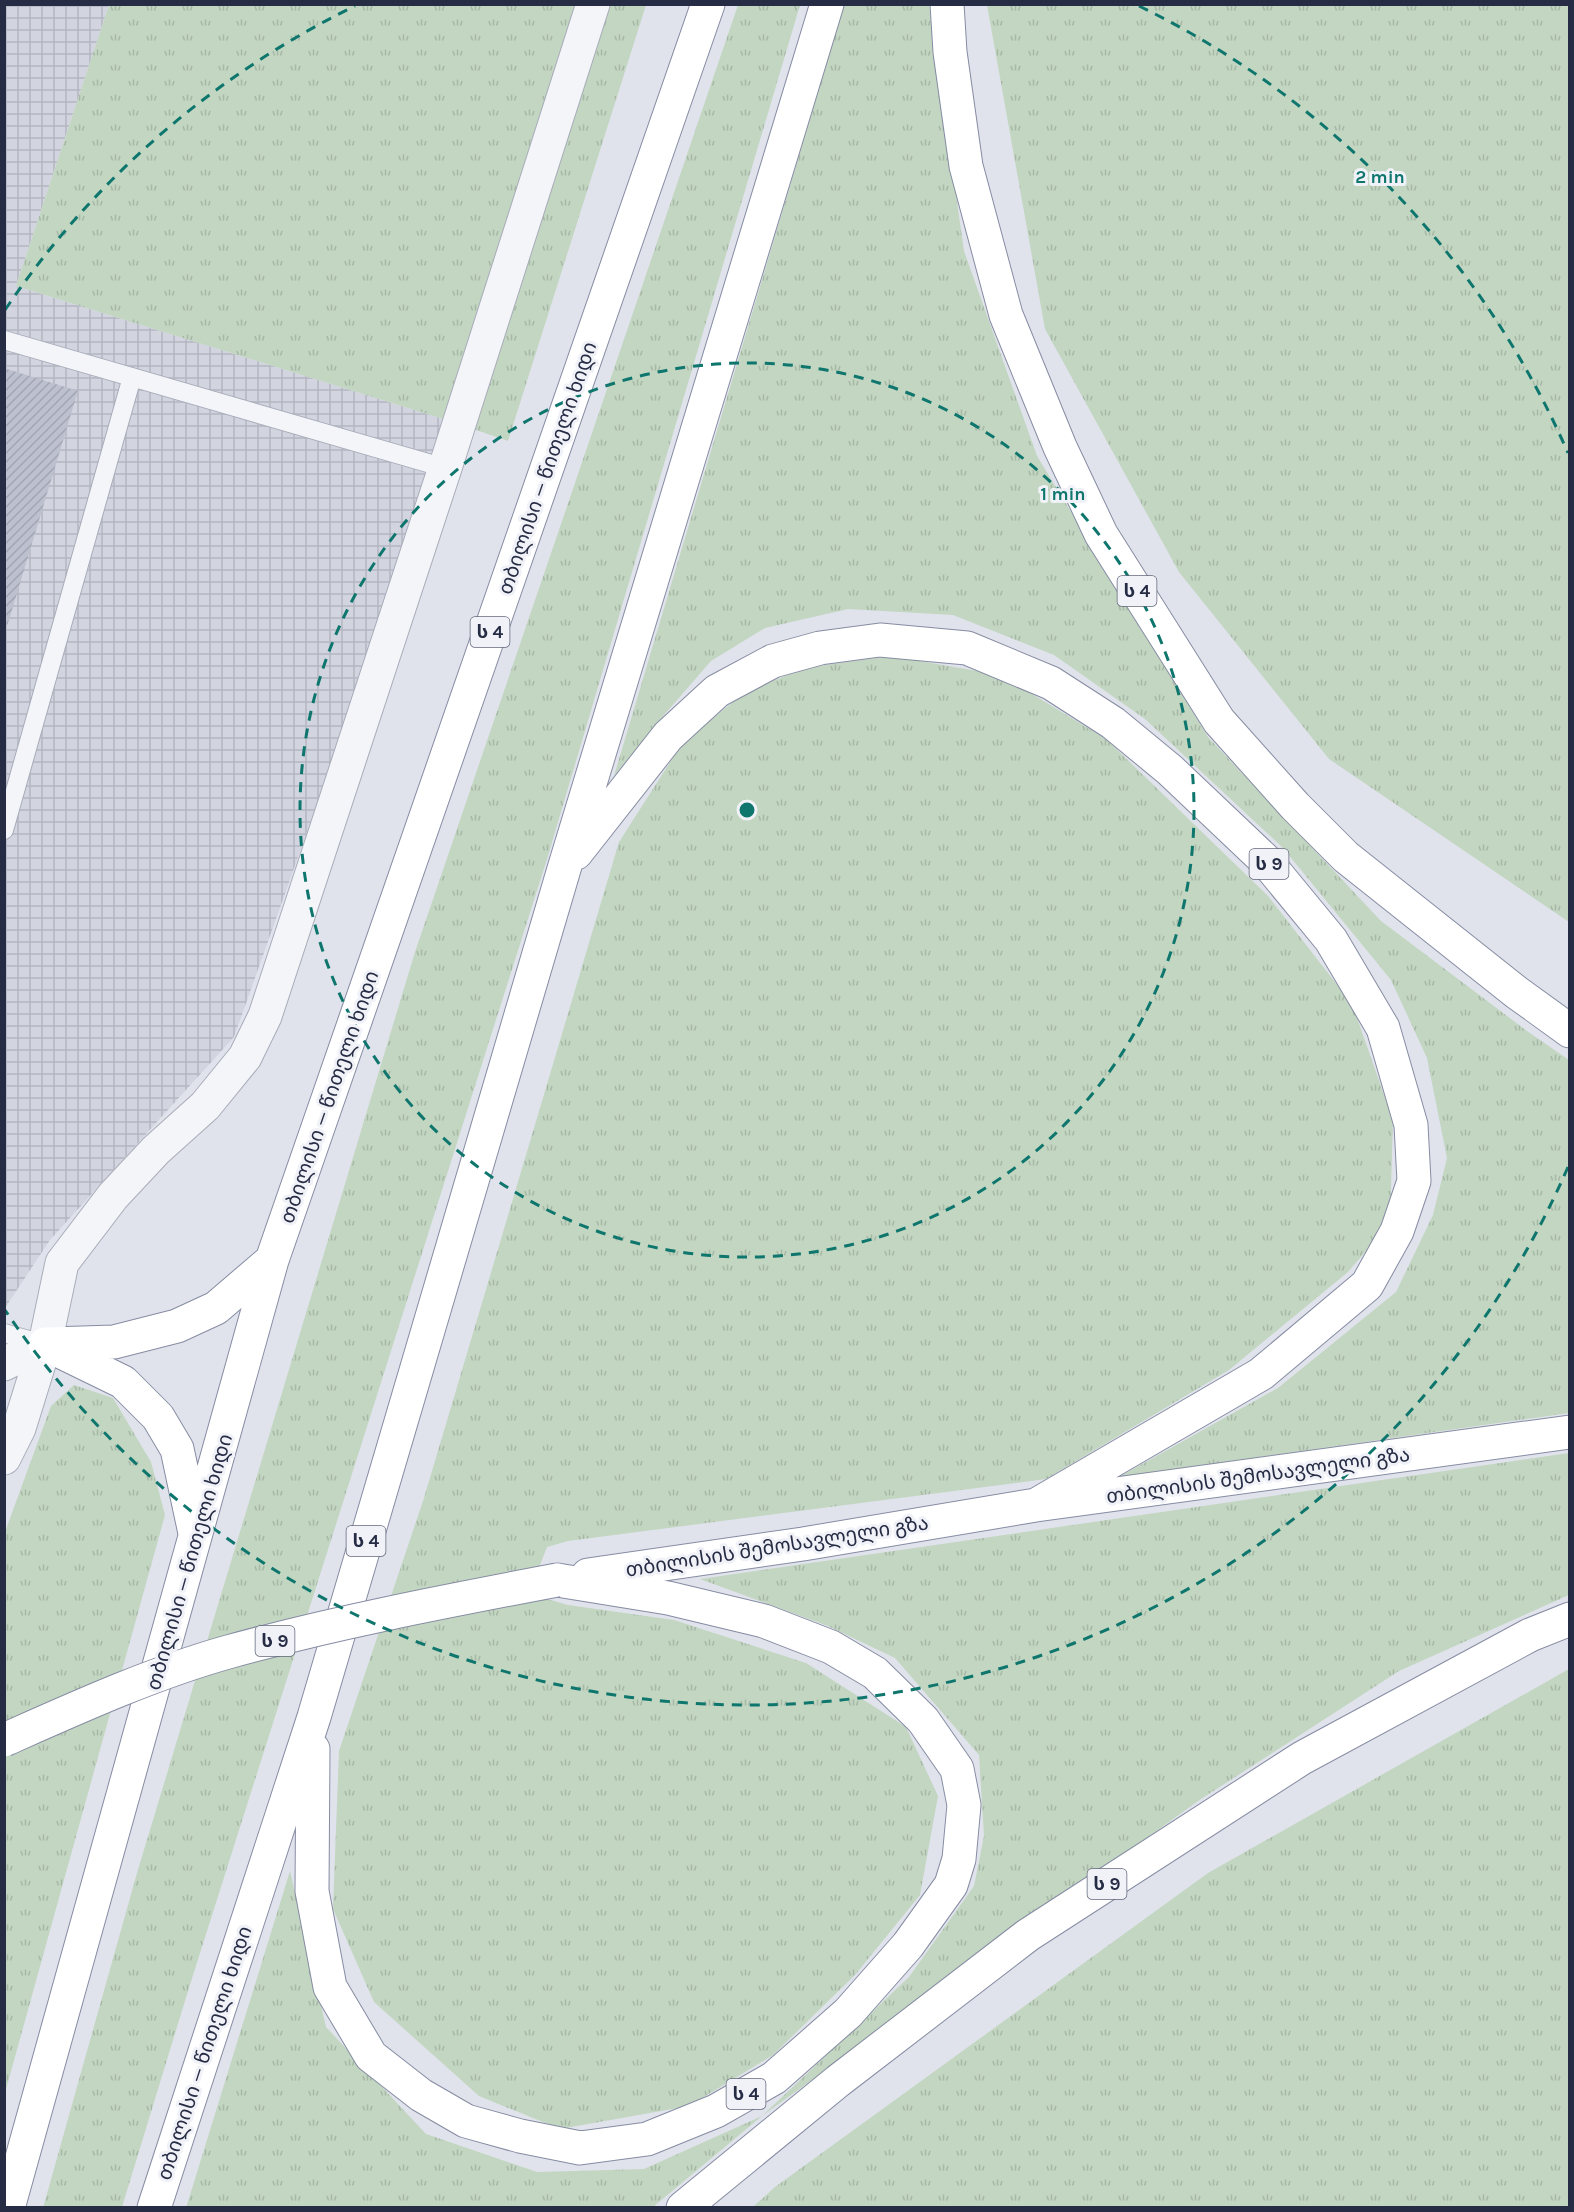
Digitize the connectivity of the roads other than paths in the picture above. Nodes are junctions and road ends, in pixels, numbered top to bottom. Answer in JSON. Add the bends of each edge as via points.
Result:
{"nodes":[{"id":1,"x":593,"y":4,"type":"edge"},
{"id":2,"x":708,"y":4,"type":"edge"},
{"id":3,"x":827,"y":4,"type":"edge"},
{"id":4,"x":947,"y":4,"type":"edge"},
{"id":5,"x":4,"y":340,"type":"edge"},
{"id":6,"x":132,"y":376,"type":"junction"},
{"id":7,"x":445,"y":468,"type":"junction"},
{"id":8,"x":4,"y":830,"type":"edge"},
{"id":9,"x":564,"y":869,"type":"junction"},
{"id":10,"x":1569,"y":1031,"type":"edge"},
{"id":11,"x":272,"y":1260,"type":"junction"},
{"id":12,"x":4,"y":1333,"type":"edge"},
{"id":13,"x":45,"y":1344,"type":"junction"},
{"id":14,"x":4,"y":1364,"type":"edge"},
{"id":15,"x":1569,"y":1432,"type":"edge"},
{"id":16,"x":4,"y":1458,"type":"edge"},
{"id":17,"x":1036,"y":1505,"type":"junction"},
{"id":18,"x":196,"y":1536,"type":"junction"},
{"id":19,"x":557,"y":1580,"type":"junction"},
{"id":20,"x":1569,"y":1619,"type":"edge"},
{"id":21,"x":314,"y":1717,"type":"junction"},
{"id":22,"x":4,"y":1740,"type":"edge"},
{"id":23,"x":8,"y":2208,"type":"edge"},
{"id":24,"x":154,"y":2208,"type":"edge"},
{"id":25,"x":683,"y":2208,"type":"edge"}],
"edges":[{"from":1,"to":7,"type":"street"},
{"from":2,"to":11,"type":"highway","name":"თბილისი — წითელი ხიდი","number":"ს 4"},
{"from":3,"to":9,"type":"highway","name":"თბილისი — წითელი ხიდი","number":"ს 4"},
{"from":4,"to":10,"type":"highway","number":"ს 4","via":[[966,166],[1006,315],[1101,534],[1219,721],[1295,806],[1346,857]]},
{"from":5,"to":6,"type":"lane"},
{"from":6,"to":7,"type":"lane"},
{"from":6,"to":8,"type":"lane"},
{"from":7,"to":13,"type":"street","via":[[265,1016],[244,1057],[205,1106],[113,1196],[62,1263]]},
{"from":9,"to":17,"type":"highway","number":"ს 9","via":[[668,736],[717,691],[773,661],[820,648],[880,640],[967,648],[1050,683],[1113,723],[1170,770],[1266,861],[1331,940],[1383,1028],[1411,1125],[1414,1181],[1397,1231],[1367,1285],[1261,1374]]},
{"from":9,"to":21,"type":"highway","name":"თბილისი — წითელი ხიდი","number":"ს 4"},
{"from":11,"to":13,"type":"highway","via":[[216,1308],[177,1326],[114,1342]]},
{"from":11,"to":18,"type":"highway","name":"თბილისი — წითელი ხიდი","number":"ს 4"},
{"from":12,"to":13,"type":"lane"},
{"from":13,"to":14,"type":"street"},
{"from":13,"to":16,"type":"street","via":[[19,1428]]},
{"from":13,"to":18,"type":"highway","via":[[123,1382],[158,1417],[177,1449]]},
{"from":15,"to":17,"type":"highway","name":"თბილისის შემოსავლელი გზა","number":"ს 9"},
{"from":17,"to":19,"type":"highway","name":"თბილისის შემოსავლელი გზა","number":"ს 9"},
{"from":18,"to":23,"type":"highway","name":"თბილისი — წითელი ხიდი","number":"ს 4"},
{"from":19,"to":21,"type":"highway","number":"ს 4","via":[[668,1598],[764,1621],[831,1647],[874,1673],[923,1720],[957,1769],[964,1805],[959,1859],[951,1885],[908,1945],[848,2013],[774,2078],[725,2106],[647,2139],[580,2148],[466,2121],[421,2095],[371,2056],[330,1987],[312,1891]]},
{"from":19,"to":22,"type":"highway","name":"თბილისის შემოსავლელი გზა","number":"ს 9","bridge":true,"via":[[421,1606],[227,1652],[127,1687]]},
{"from":20,"to":25,"type":"highway","number":"ს 9","via":[[1530,1635],[1302,1758],[1028,1935],[838,2081]]},
{"from":21,"to":24,"type":"highway","name":"თბილისი — წითელი ხიდი","number":"ს 4"}]}
